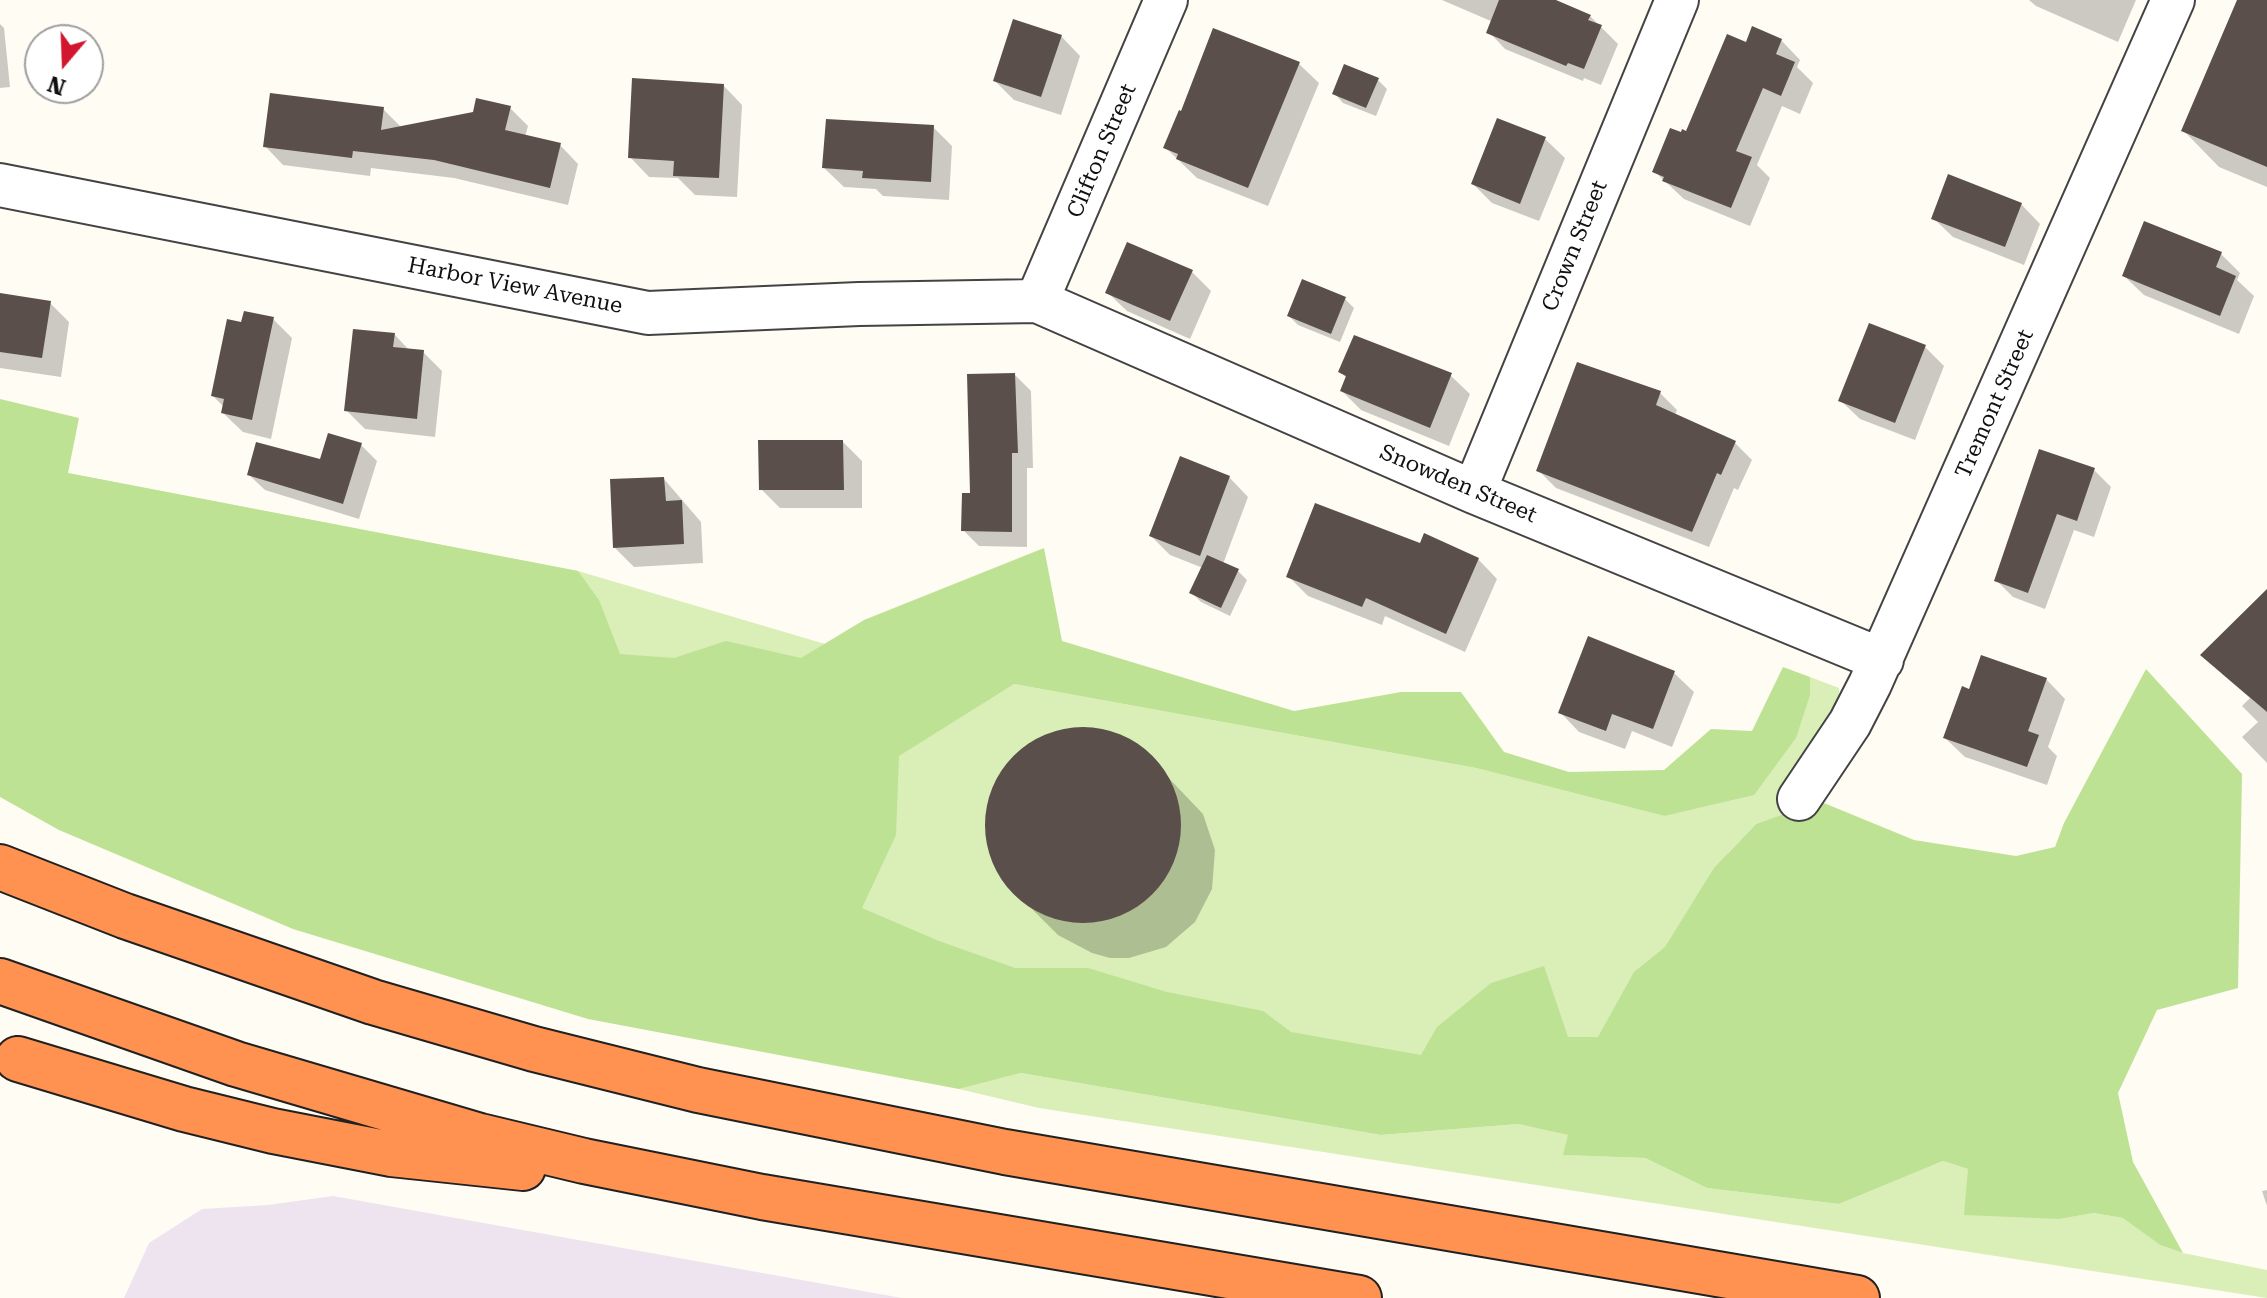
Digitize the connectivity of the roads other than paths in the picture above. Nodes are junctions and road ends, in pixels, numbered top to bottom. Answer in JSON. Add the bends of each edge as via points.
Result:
{"nodes":[{"id":1,"x":1166,"y":0,"type":"edge"},
{"id":2,"x":1677,"y":0,"type":"edge"},
{"id":3,"x":2173,"y":0,"type":"edge"},
{"id":4,"x":0,"y":185,"type":"edge"},
{"id":5,"x":1037,"y":301,"type":"junction"},
{"id":6,"x":1474,"y":492,"type":"junction"},
{"id":7,"x":1882,"y":660,"type":"junction"},
{"id":8,"x":1799,"y":799,"type":"dead end"},
{"id":9,"x":0,"y":835,"type":"edge"},
{"id":10,"x":0,"y":867,"type":"edge"},
{"id":11,"x":125,"y":916,"type":"junction"},
{"id":12,"x":0,"y":981,"type":"edge"},
{"id":13,"x":18,"y":1059,"type":"dead end"},
{"id":14,"x":609,"y":1167,"type":"junction"},
{"id":15,"x":1359,"y":1298,"type":"edge"},
{"id":16,"x":1857,"y":1298,"type":"edge"}],
"edges":[{"from":1,"to":5,"type":"street","name":"Clifton Street"},
{"from":2,"to":6,"type":"street","name":"Crown Street"},
{"from":3,"to":7,"type":"street","name":"Tremont Street"},
{"from":4,"to":5,"type":"street","name":"Harbor View Avenue","via":[[648,313]]},
{"from":5,"to":6,"type":"street","name":"Snowden Street"},
{"from":6,"to":7,"type":"street","name":"Snowden Street"},
{"from":7,"to":8,"type":"street","name":"Tremont Street","via":[[1850,723]]},
{"from":9,"to":11,"type":"highway"},
{"from":10,"to":11,"type":"highway"},
{"from":11,"to":16,"type":"highway","via":[[415,1015],[728,1097],[1005,1152]]},
{"from":12,"to":14,"type":"highway","via":[[330,1093]]},
{"from":13,"to":14,"type":"highway","via":[[184,1109],[352,1147],[493,1165]]},
{"from":14,"to":15,"type":"highway"}]}
